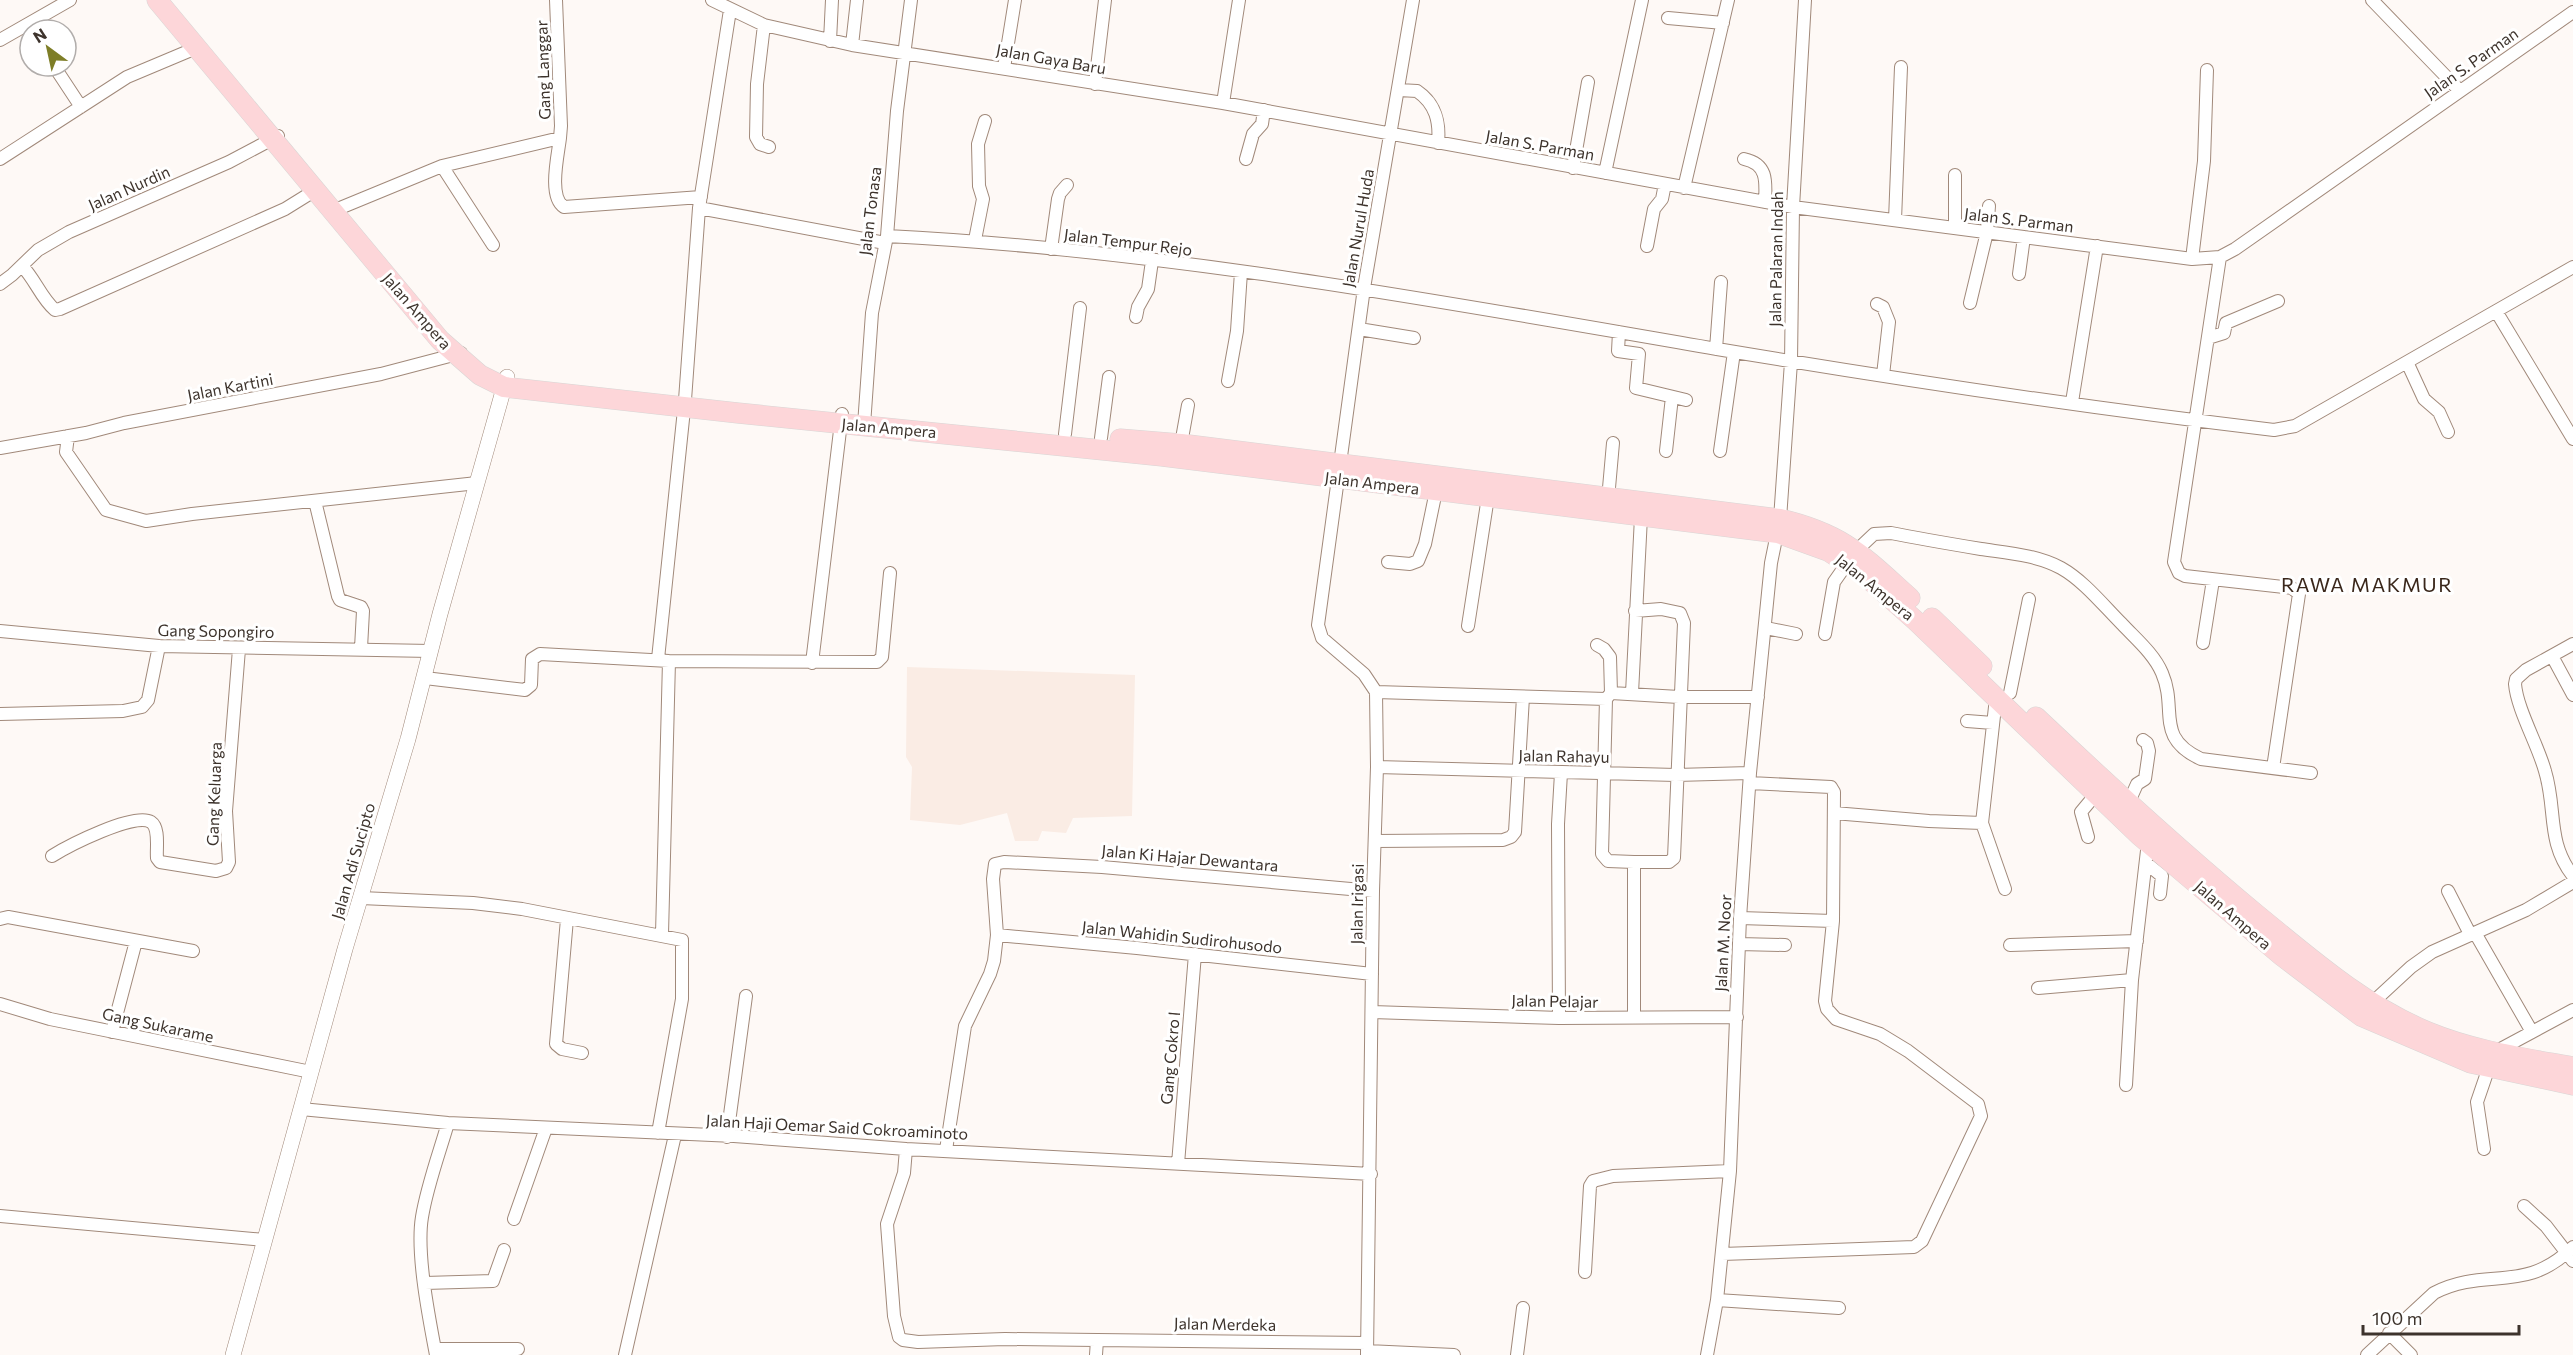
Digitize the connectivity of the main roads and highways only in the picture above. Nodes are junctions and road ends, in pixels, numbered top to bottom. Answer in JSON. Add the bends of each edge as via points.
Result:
{"nodes":[{"id":1,"x":158,"y":0,"type":"edge"},
{"id":2,"x":169,"y":0,"type":"edge"},
{"id":3,"x":276,"y":138,"type":"junction"},
{"id":4,"x":460,"y":354,"type":"junction"},
{"id":5,"x":864,"y":421,"type":"junction"},
{"id":6,"x":1339,"y":471,"type":"junction"},
{"id":7,"x":1779,"y":526,"type":"junction"},
{"id":8,"x":2086,"y":775,"type":"junction"},
{"id":9,"x":2491,"y":1060,"type":"junction"},
{"id":10,"x":2573,"y":1067,"type":"edge"},
{"id":11,"x":2573,"y":1085,"type":"edge"}],
"edges":[{"from":1,"to":3,"type":"main road","name":"Jalan Ampera"},
{"from":2,"to":3,"type":"main road","name":"Jalan Ampera"},
{"from":3,"to":4,"type":"main road","name":"Jalan Ampera","via":[[340,208]]},
{"from":3,"to":4,"type":"main road","name":"Jalan Ampera","via":[[314,191],[422,320]]},
{"from":4,"to":5,"type":"main road","name":"Jalan Ampera","via":[[506,382]]},
{"from":5,"to":6,"type":"main road","name":"Jalan Ampera","via":[[1162,456]]},
{"from":5,"to":6,"type":"main road","name":"Jalan Ampera","via":[[1181,444]]},
{"from":6,"to":7,"type":"main road","name":"Jalan Ampera","via":[[1608,499]]},
{"from":6,"to":7,"type":"main road","name":"Jalan Ampera","via":[[1436,491],[1641,517]]},
{"from":7,"to":8,"type":"main road","name":"Jalan Ampera","via":[[1804,525],[1836,537],[1852,556],[1955,639],[2003,695]]},
{"from":8,"to":9,"type":"main road","name":"Jalan Ampera","via":[[2128,804],[2280,934],[2372,1004]]},
{"from":8,"to":9,"type":"main road","name":"Jalan Ampera","via":[[2096,794],[2148,842],[2282,956],[2361,1016],[2471,1063]]},
{"from":9,"to":10,"type":"main road","name":"Jalan Ampera"},
{"from":9,"to":11,"type":"main road","name":"Jalan Ampera"}]}
